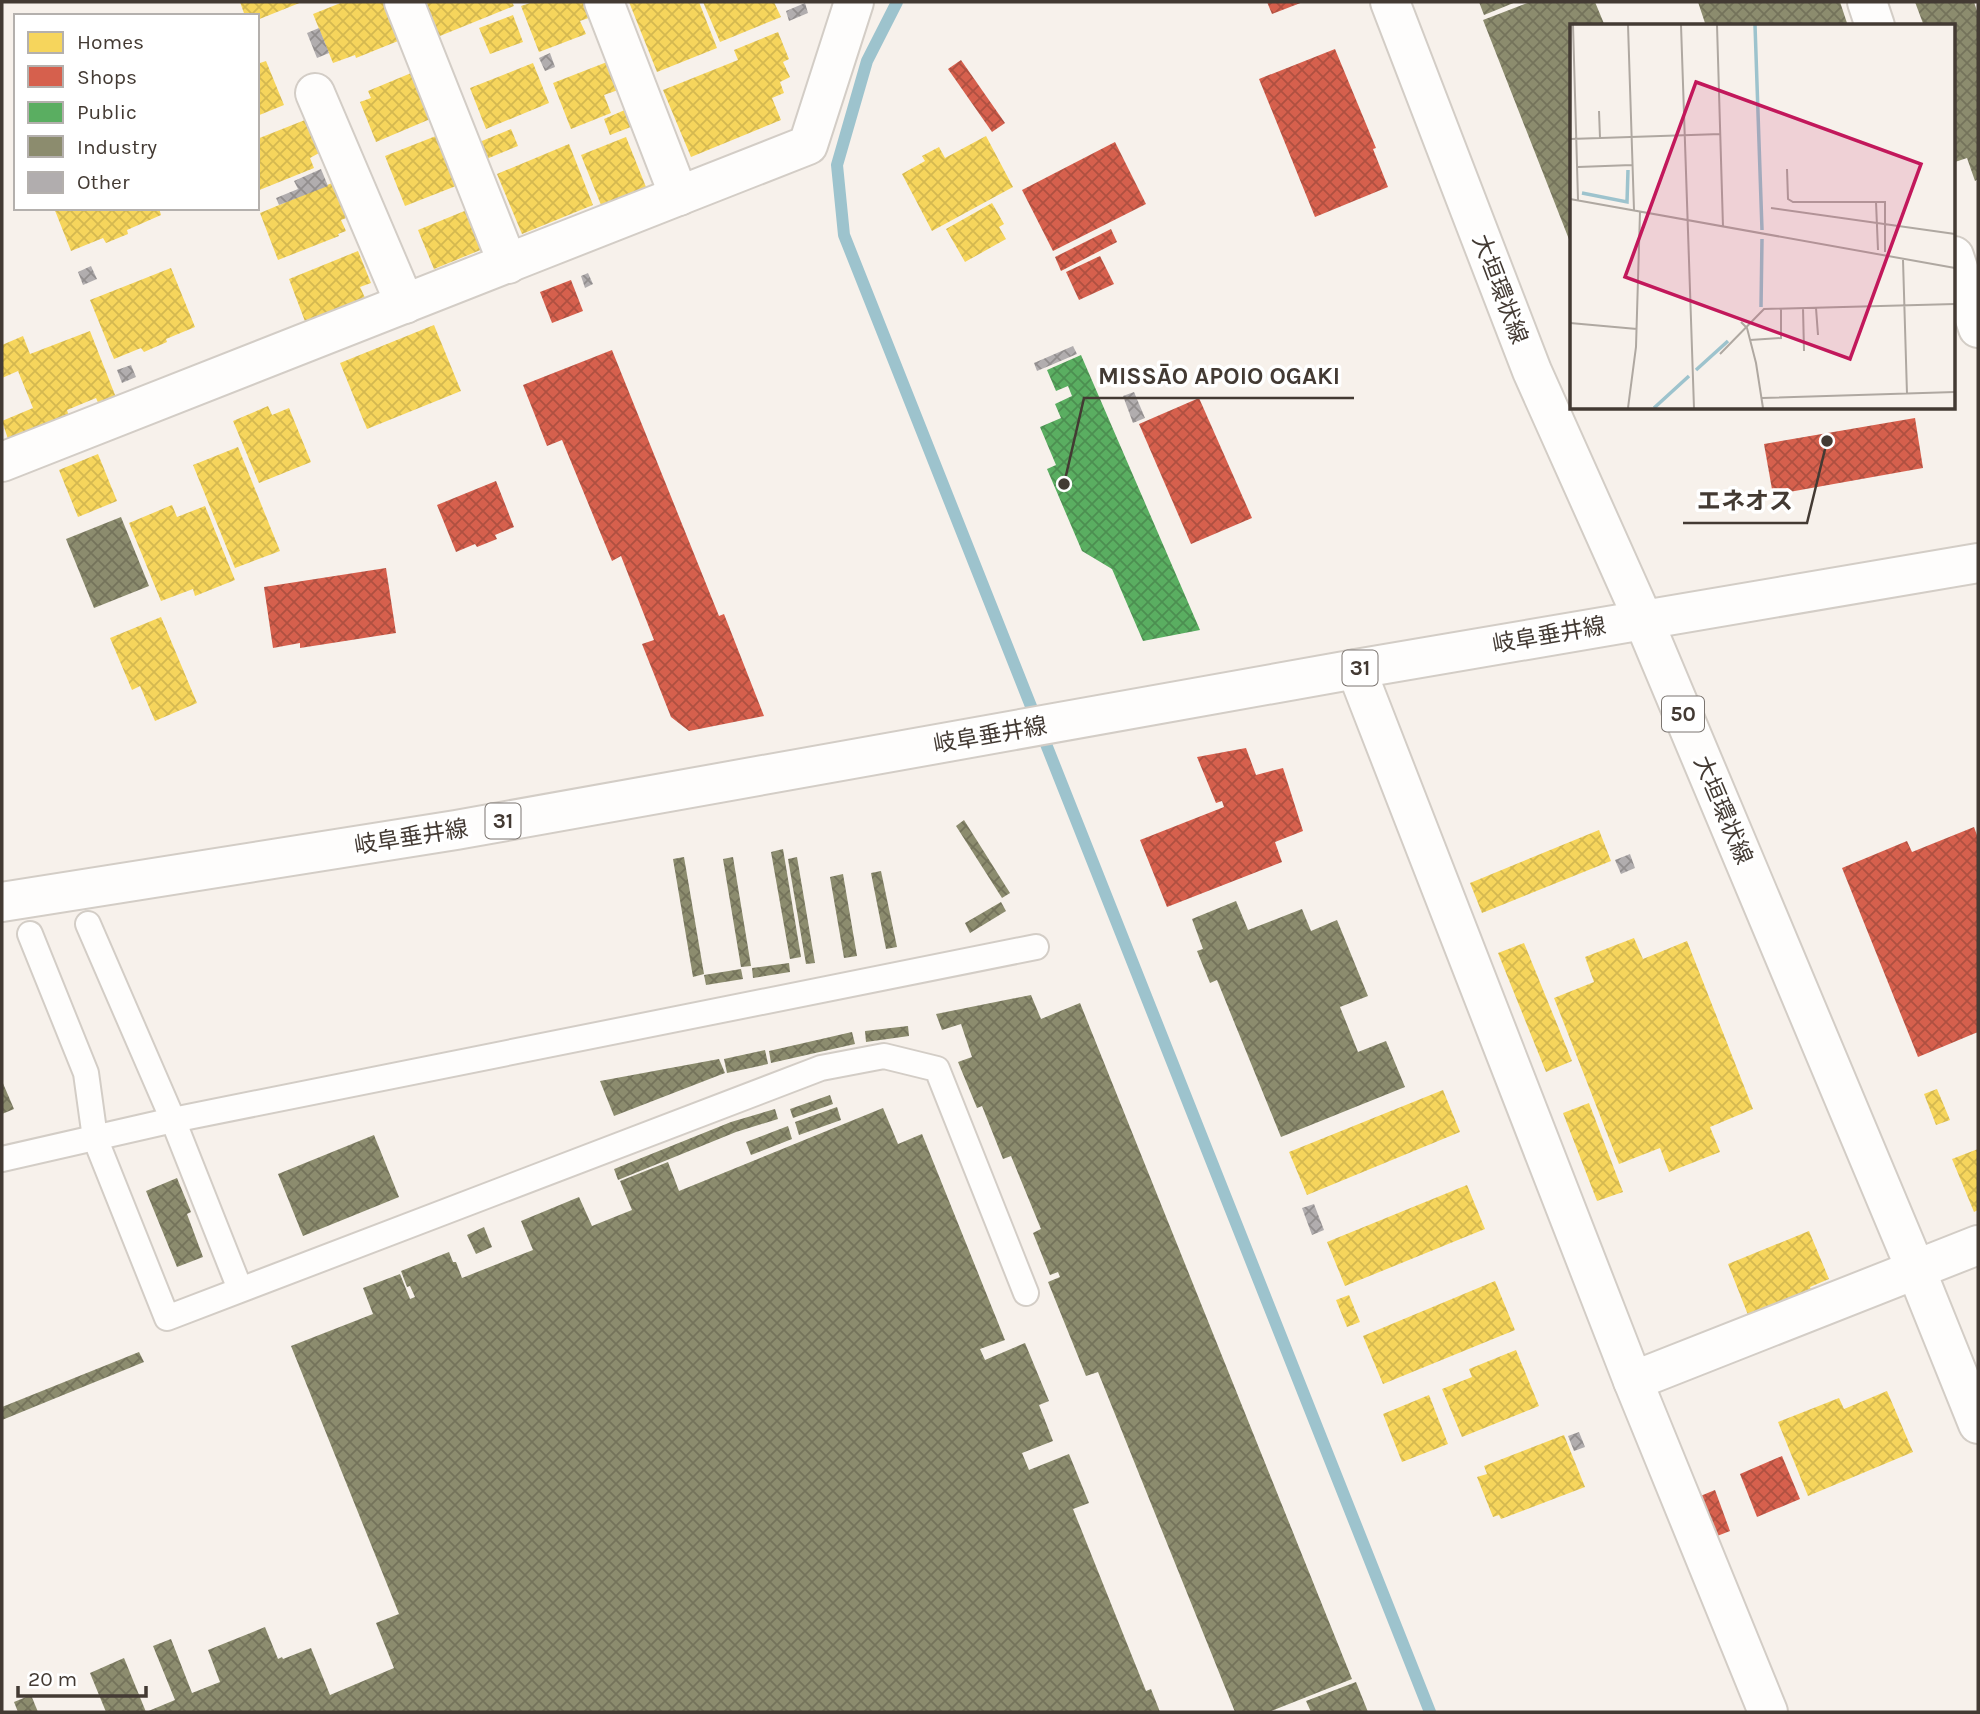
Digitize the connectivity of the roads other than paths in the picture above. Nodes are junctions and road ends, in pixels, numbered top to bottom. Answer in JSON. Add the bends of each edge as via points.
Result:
{"nodes":[{"id":1,"x":404,"y":2,"type":"edge"},
{"id":2,"x":604,"y":2,"type":"edge"},
{"id":3,"x":854,"y":2,"type":"edge"},
{"id":4,"x":1390,"y":2,"type":"edge"},
{"id":5,"x":1867,"y":2,"type":"edge"},
{"id":6,"x":1874,"y":24,"type":"edge"},
{"id":7,"x":315,"y":93,"type":"dead end"},
{"id":8,"x":678,"y":196,"type":"junction"},
{"id":9,"x":1955,"y":259,"type":"edge"},
{"id":10,"x":508,"y":264,"type":"junction"},
{"id":11,"x":405,"y":304,"type":"junction"},
{"id":12,"x":1978,"y":328,"type":"edge"},
{"id":13,"x":2,"y":462,"type":"edge"},
{"id":14,"x":1978,"y":563,"type":"edge"},
{"id":15,"x":1643,"y":619,"type":"junction"},
{"id":16,"x":1356,"y":669,"type":"junction"},
{"id":17,"x":2,"y":902,"type":"edge"},
{"id":18,"x":88,"y":924,"type":"dead end"},
{"id":19,"x":30,"y":934,"type":"dead end"},
{"id":20,"x":1036,"y":947,"type":"dead end"},
{"id":21,"x":173,"y":1120,"type":"junction"},
{"id":22,"x":95,"y":1138,"type":"junction"},
{"id":23,"x":2,"y":1159,"type":"edge"},
{"id":24,"x":1978,"y":1245,"type":"edge"},
{"id":25,"x":1916,"y":1270,"type":"junction"},
{"id":26,"x":240,"y":1289,"type":"junction"},
{"id":27,"x":1026,"y":1293,"type":"dead end"},
{"id":28,"x":1633,"y":1381,"type":"junction"},
{"id":29,"x":1978,"y":1424,"type":"edge"},
{"id":30,"x":1768,"y":1712,"type":"edge"}],
"edges":[{"from":1,"to":10,"type":"main road"},
{"from":2,"to":8,"type":"main road"},
{"from":3,"to":8,"type":"main road","via":[[808,145]]},
{"from":4,"to":15,"type":"main road","name":"大垣環状線","number":"50","via":[[1532,371]]},
{"from":5,"to":6,"type":"main road"},
{"from":7,"to":11,"type":"main road"},
{"from":8,"to":10,"type":"main road"},
{"from":9,"to":12,"type":"main road"},
{"from":10,"to":11,"type":"main road"},
{"from":11,"to":13,"type":"main road"},
{"from":14,"to":15,"type":"main road","name":"岐阜垂井線","number":"31"},
{"from":15,"to":16,"type":"main road","name":"岐阜垂井線","number":"31"},
{"from":15,"to":25,"type":"main road","name":"大垣環状線","number":"50"},
{"from":16,"to":17,"type":"main road","name":"岐阜垂井線","number":"31","via":[[456,830]]},
{"from":16,"to":28,"type":"main road"},
{"from":18,"to":21,"type":"lane"},
{"from":19,"to":22,"type":"lane","via":[[86,1073]]},
{"from":20,"to":21,"type":"lane"},
{"from":21,"to":22,"type":"lane"},
{"from":21,"to":26,"type":"lane"},
{"from":22,"to":23,"type":"lane"},
{"from":22,"to":26,"type":"lane","via":[[167,1318]]},
{"from":24,"to":25,"type":"main road"},
{"from":25,"to":28,"type":"main road"},
{"from":25,"to":29,"type":"main road","name":"大垣環状線","number":"50"},
{"from":26,"to":27,"type":"lane","via":[[821,1068],[884,1056],[937,1069]]},
{"from":28,"to":30,"type":"main road"}]}
